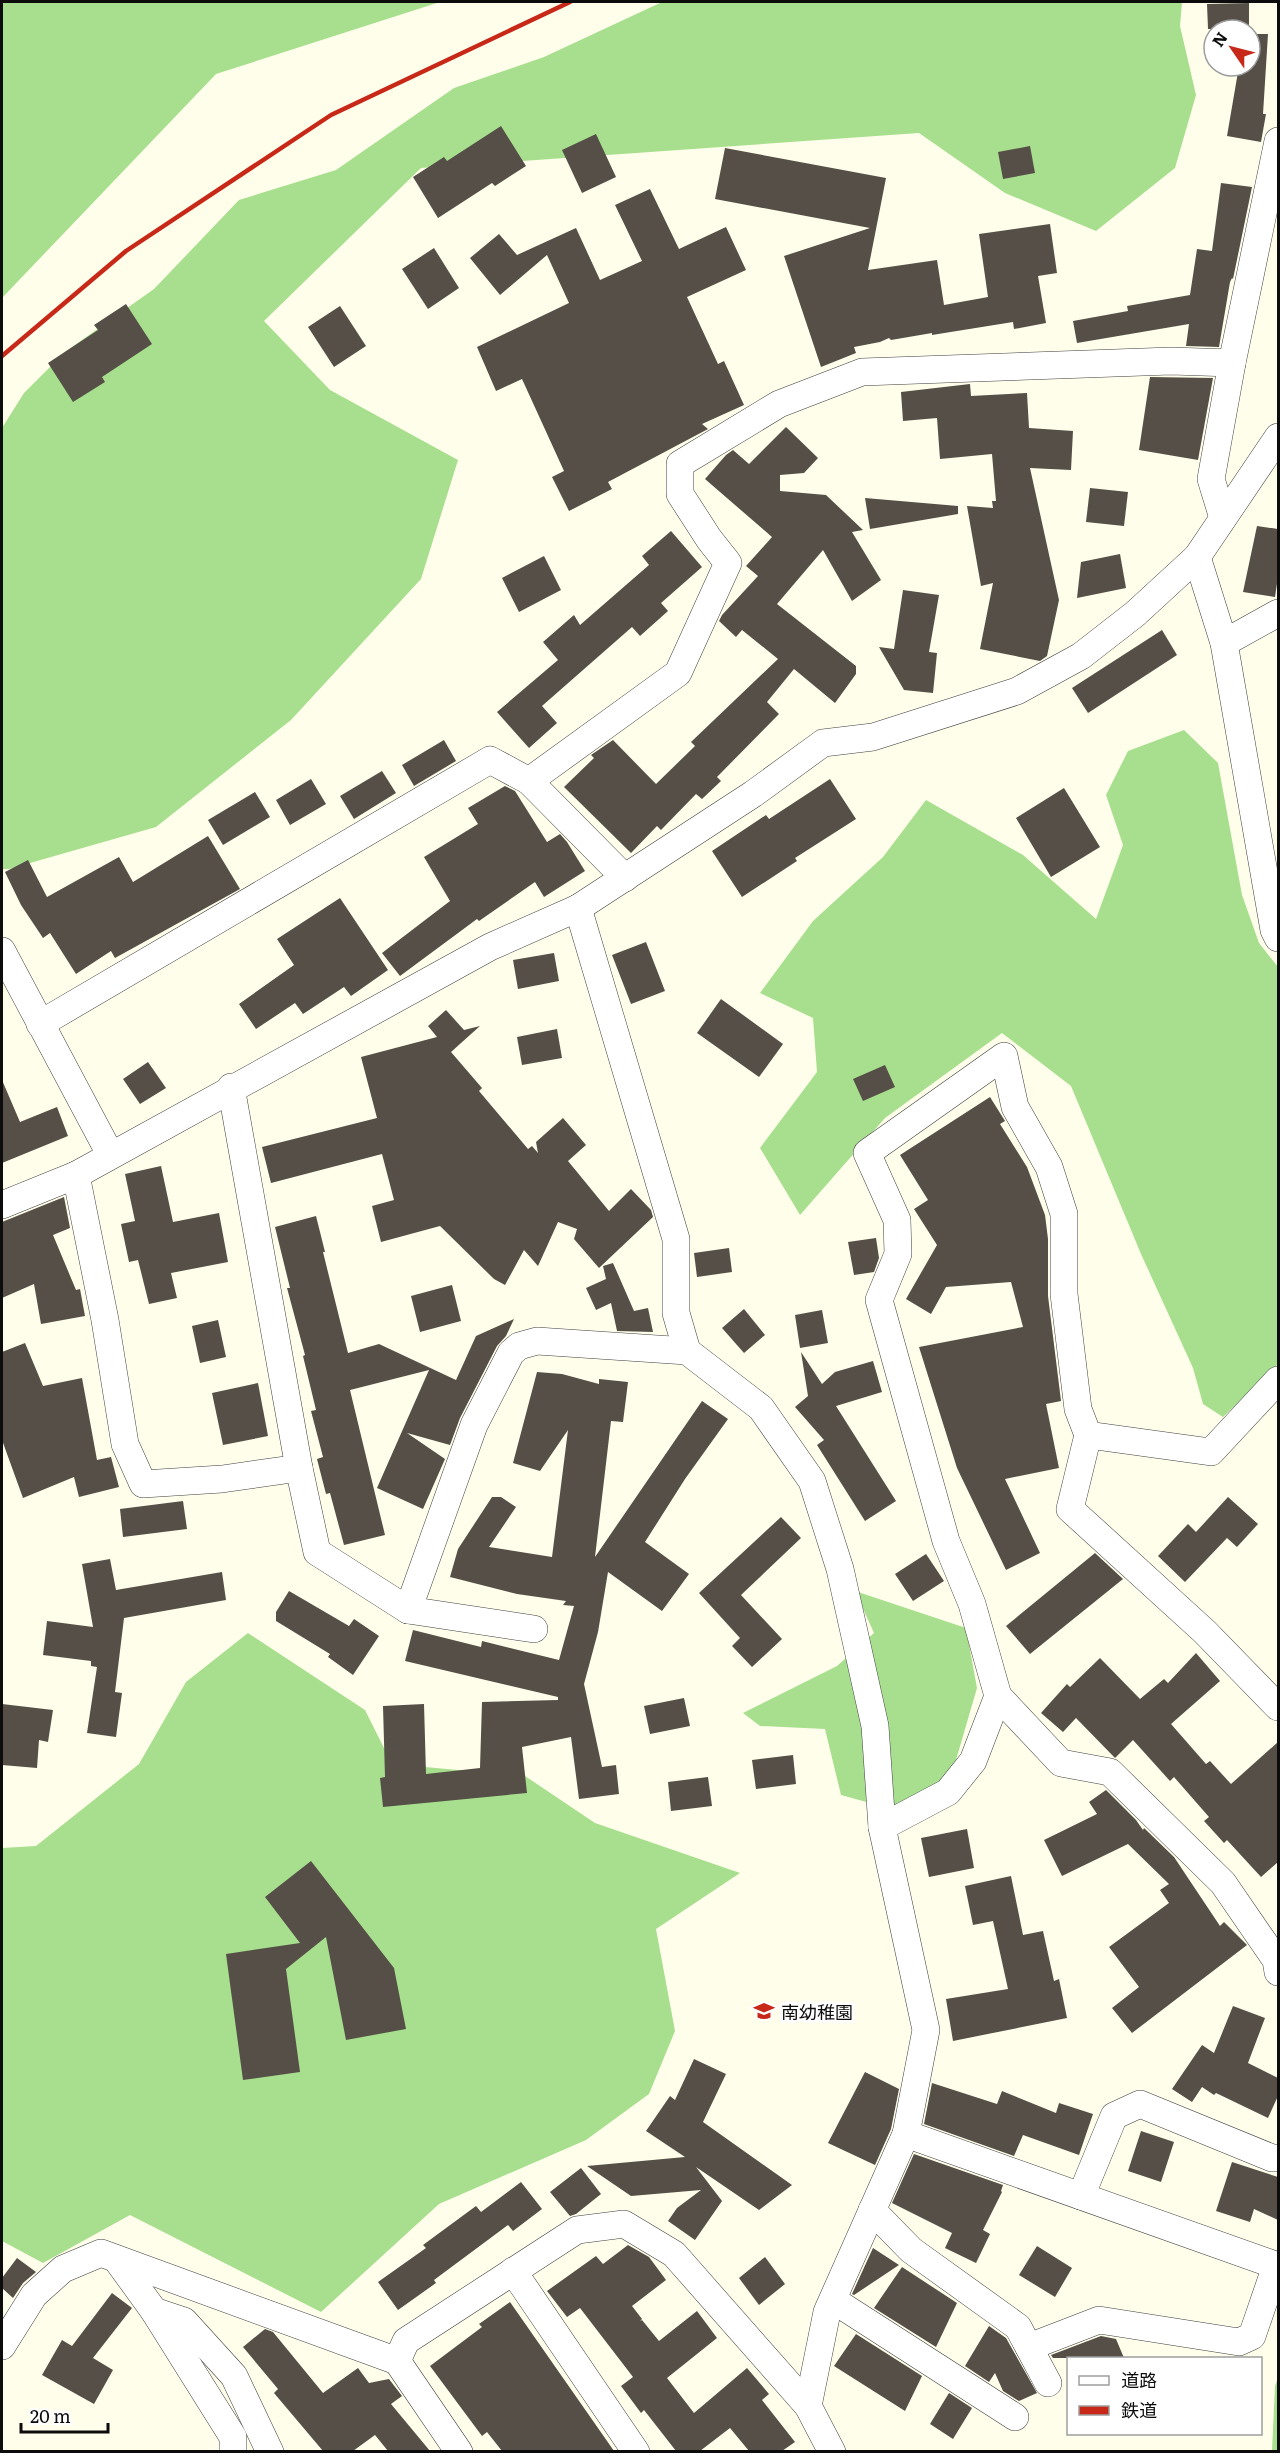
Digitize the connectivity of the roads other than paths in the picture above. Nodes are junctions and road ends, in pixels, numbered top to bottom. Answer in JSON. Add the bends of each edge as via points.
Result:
{"nodes":[{"id":1,"x":1278,"y":141,"type":"edge"},
{"id":2,"x":1232,"y":363,"type":"junction"},
{"id":3,"x":1278,"y":437,"type":"edge"},
{"id":4,"x":1223,"y":518,"type":"junction"},
{"id":5,"x":1197,"y":557,"type":"junction"},
{"id":6,"x":1278,"y":613,"type":"edge"},
{"id":7,"x":1224,"y":643,"type":"junction"},
{"id":8,"x":529,"y":782,"type":"junction"},
{"id":9,"x":625,"y":878,"type":"junction"},
{"id":10,"x":578,"y":908,"type":"junction"},
{"id":11,"x":1278,"y":938,"type":"edge"},
{"id":12,"x":2,"y":951,"type":"edge"},
{"id":13,"x":40,"y":1024,"type":"junction"},
{"id":14,"x":231,"y":1087,"type":"junction"},
{"id":15,"x":110,"y":1154,"type":"junction"},
{"id":16,"x":76,"y":1174,"type":"junction"},
{"id":17,"x":2,"y":1205,"type":"edge"},
{"id":18,"x":687,"y":1351,"type":"junction"},
{"id":19,"x":1278,"y":1380,"type":"edge"},
{"id":20,"x":1088,"y":1435,"type":"junction"},
{"id":21,"x":298,"y":1468,"type":"junction"},
{"id":22,"x":408,"y":1610,"type":"junction"},
{"id":23,"x":534,"y":1629,"type":"dead end"},
{"id":24,"x":998,"y":1696,"type":"junction"},
{"id":25,"x":1278,"y":1707,"type":"edge"},
{"id":26,"x":882,"y":1827,"type":"junction"},
{"id":27,"x":1278,"y":1972,"type":"edge"},
{"id":28,"x":906,"y":2133,"type":"junction"},
{"id":29,"x":1278,"y":2158,"type":"edge"},
{"id":30,"x":1081,"y":2196,"type":"junction"},
{"id":31,"x":872,"y":2210,"type":"junction"},
{"id":32,"x":117,"y":2260,"type":"junction"},
{"id":33,"x":1277,"y":2266,"type":"edge"},
{"id":34,"x":513,"y":2271,"type":"junction"},
{"id":35,"x":833,"y":2300,"type":"junction"},
{"id":36,"x":154,"y":2311,"type":"junction"},
{"id":37,"x":2,"y":2346,"type":"edge"},
{"id":38,"x":1029,"y":2347,"type":"junction"},
{"id":39,"x":397,"y":2361,"type":"junction"},
{"id":40,"x":1048,"y":2383,"type":"dead end"},
{"id":41,"x":808,"y":2406,"type":"junction"},
{"id":42,"x":1015,"y":2417,"type":"dead end"},
{"id":43,"x":233,"y":2451,"type":"edge"},
{"id":44,"x":270,"y":2451,"type":"edge"},
{"id":45,"x":459,"y":2451,"type":"edge"},
{"id":46,"x":636,"y":2451,"type":"edge"},
{"id":47,"x":832,"y":2451,"type":"edge"}],
"edges":[{"from":1,"to":2,"type":"street"},
{"from":2,"to":4,"type":"street","via":[[1211,479]]},
{"from":2,"to":8,"type":"street","via":[[1171,361],[862,372],[779,404],[680,464],[680,494],[728,563],[678,673]]},
{"from":3,"to":4,"type":"street"},
{"from":4,"to":5,"type":"street"},
{"from":5,"to":7,"type":"street"},
{"from":5,"to":9,"type":"street","via":[[1135,614],[1081,656],[1017,691],[873,737],[823,743]]},
{"from":6,"to":7,"type":"street"},
{"from":7,"to":11,"type":"street"},
{"from":8,"to":9,"type":"street"},
{"from":8,"to":13,"type":"street","via":[[490,760]]},
{"from":9,"to":10,"type":"street"},
{"from":10,"to":14,"type":"street","via":[[490,947]]},
{"from":10,"to":18,"type":"street","via":[[676,1239],[676,1313]]},
{"from":12,"to":13,"type":"street"},
{"from":13,"to":15,"type":"street"},
{"from":14,"to":15,"type":"street"},
{"from":14,"to":21,"type":"street"},
{"from":15,"to":16,"type":"street"},
{"from":16,"to":17,"type":"street"},
{"from":16,"to":21,"type":"street","via":[[125,1444],[143,1484],[222,1479]]},
{"from":18,"to":22,"type":"street","via":[[537,1341],[519,1346],[511,1353],[474,1425]]},
{"from":18,"to":26,"type":"street","via":[[761,1408],[812,1481],[840,1569],[875,1726]]},
{"from":19,"to":20,"type":"street","via":[[1211,1452]]},
{"from":20,"to":24,"type":"street","via":[[1078,1409],[1064,1294],[1064,1214],[1049,1167],[1015,1107],[1004,1056],[867,1153],[897,1220],[897,1254],[879,1300],[946,1541],[972,1604]]},
{"from":20,"to":25,"type":"street","via":[[1070,1509],[1204,1632]]},
{"from":21,"to":22,"type":"street","via":[[317,1552]]},
{"from":22,"to":23,"type":"street"},
{"from":24,"to":26,"type":"street","via":[[973,1761],[948,1792]]},
{"from":24,"to":27,"type":"street","via":[[1061,1762],[1110,1772],[1191,1851],[1223,1883],[1276,1960]]},
{"from":26,"to":28,"type":"street","via":[[926,2030]]},
{"from":28,"to":30,"type":"street"},
{"from":28,"to":31,"type":"street"},
{"from":29,"to":30,"type":"street","via":[[1140,2104],[1113,2116]]},
{"from":30,"to":33,"type":"street"},
{"from":31,"to":35,"type":"street"},
{"from":31,"to":38,"type":"street","via":[[911,2250],[1018,2327]]},
{"from":32,"to":36,"type":"street"},
{"from":32,"to":37,"type":"street","via":[[101,2253],[63,2269],[34,2295]]},
{"from":32,"to":39,"type":"street"},
{"from":33,"to":38,"type":"street","via":[[1252,2336],[1239,2342],[1099,2320]]},
{"from":34,"to":39,"type":"street","via":[[406,2341]]},
{"from":34,"to":41,"type":"street","via":[[577,2230],[624,2224],[674,2254]]},
{"from":34,"to":46,"type":"street"},
{"from":35,"to":41,"type":"street","via":[[827,2312]]},
{"from":35,"to":42,"type":"street"},
{"from":36,"to":43,"type":"street","via":[[233,2437]]},
{"from":36,"to":44,"type":"street","via":[[184,2321],[234,2376]]},
{"from":38,"to":40,"type":"street"},
{"from":39,"to":45,"type":"street"},
{"from":41,"to":47,"type":"street"}]}
